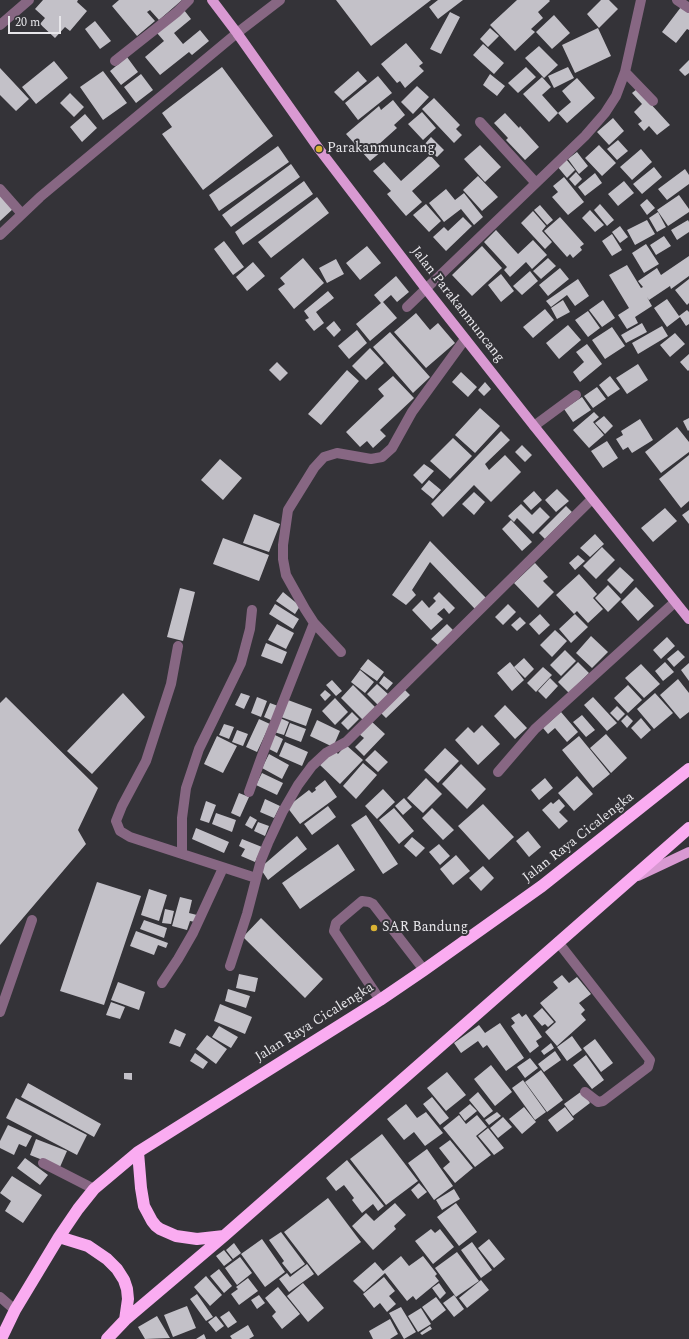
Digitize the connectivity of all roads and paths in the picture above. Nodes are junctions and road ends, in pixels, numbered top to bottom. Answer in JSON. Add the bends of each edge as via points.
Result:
{"nodes":[{"id":1,"x":29,"y":0,"type":"edge"},
{"id":2,"x":189,"y":0,"type":"edge"},
{"id":3,"x":212,"y":0,"type":"edge"},
{"id":4,"x":280,"y":0,"type":"edge"},
{"id":5,"x":641,"y":0,"type":"edge"},
{"id":6,"x":677,"y":0,"type":"edge"},
{"id":7,"x":689,"y":8,"type":"edge"},
{"id":8,"x":0,"y":25,"type":"edge"},
{"id":9,"x":237,"y":33,"type":"junction"},
{"id":10,"x":115,"y":61,"type":"dead end"},
{"id":11,"x":625,"y":72,"type":"junction"},
{"id":12,"x":653,"y":100,"type":"dead end"},
{"id":13,"x":480,"y":122,"type":"dead end"},
{"id":14,"x":535,"y":182,"type":"junction"},
{"id":15,"x":0,"y":189,"type":"edge"},
{"id":16,"x":22,"y":214,"type":"junction"},
{"id":17,"x":0,"y":235,"type":"edge"},
{"id":18,"x":426,"y":289,"type":"junction"},
{"id":19,"x":407,"y":307,"type":"dead end"},
{"id":20,"x":465,"y":339,"type":"junction"},
{"id":21,"x":576,"y":395,"type":"dead end"},
{"id":22,"x":534,"y":426,"type":"junction"},
{"id":23,"x":592,"y":499,"type":"junction"},
{"id":24,"x":675,"y":602,"type":"junction"},
{"id":25,"x":252,"y":610,"type":"dead end"},
{"id":26,"x":689,"y":619,"type":"edge"},
{"id":27,"x":314,"y":622,"type":"junction"},
{"id":28,"x":178,"y":646,"type":"dead end"},
{"id":29,"x":341,"y":652,"type":"dead end"},
{"id":30,"x":689,"y":770,"type":"edge"},
{"id":31,"x":498,"y":772,"type":"dead end"},
{"id":32,"x":249,"y":792,"type":"dead end"},
{"id":33,"x":689,"y":828,"type":"edge"},
{"id":34,"x":689,"y":852,"type":"edge"},
{"id":35,"x":182,"y":854,"type":"junction"},
{"id":36,"x":223,"y":868,"type":"junction"},
{"id":37,"x":256,"y":878,"type":"junction"},
{"id":38,"x":630,"y":879,"type":"junction"},
{"id":39,"x":32,"y":920,"type":"dead end"},
{"id":40,"x":558,"y":942,"type":"junction"},
{"id":41,"x":230,"y":966,"type":"dead end"},
{"id":42,"x":424,"y":970,"type":"junction"},
{"id":43,"x":162,"y":983,"type":"dead end"},
{"id":44,"x":380,"y":1000,"type":"junction"},
{"id":45,"x":0,"y":1012,"type":"edge"},
{"id":46,"x":585,"y":1092,"type":"dead end"},
{"id":47,"x":138,"y":1152,"type":"junction"},
{"id":48,"x":43,"y":1163,"type":"dead end"},
{"id":49,"x":94,"y":1189,"type":"junction"},
{"id":50,"x":224,"y":1236,"type":"junction"},
{"id":51,"x":58,"y":1237,"type":"junction"},
{"id":52,"x":0,"y":1297,"type":"edge"},
{"id":53,"x":15,"y":1310,"type":"junction"},
{"id":54,"x":125,"y":1320,"type":"junction"},
{"id":55,"x":1,"y":1339,"type":"edge"},
{"id":56,"x":107,"y":1339,"type":"edge"}],
"edges":[{"from":1,"to":8,"type":"street"},
{"from":2,"to":10,"type":"street"},
{"from":3,"to":9,"type":"main road","name":"Jalan Parakanmuncang"},
{"from":4,"to":9,"type":"street"},
{"from":5,"to":11,"type":"street"},
{"from":6,"to":7,"type":"street"},
{"from":9,"to":16,"type":"street"},
{"from":9,"to":18,"type":"main road","name":"Jalan Parakanmuncang","via":[[319,149]]},
{"from":11,"to":12,"type":"street"},
{"from":11,"to":14,"type":"street","via":[[616,96],[605,113],[585,136]]},
{"from":13,"to":14,"type":"street"},
{"from":14,"to":18,"type":"street"},
{"from":15,"to":16,"type":"street"},
{"from":16,"to":17,"type":"street"},
{"from":18,"to":19,"type":"street"},
{"from":18,"to":20,"type":"main road","name":"Jalan Parakanmuncang"},
{"from":20,"to":22,"type":"main road","name":"Jalan Parakanmuncang"},
{"from":20,"to":27,"type":"street","via":[[412,412],[392,448],[382,457],[371,459],[336,453],[324,457],[314,468],[288,510],[283,545],[286,575]]},
{"from":21,"to":22,"type":"street"},
{"from":22,"to":23,"type":"main road","name":"Jalan Parakanmuncang"},
{"from":23,"to":24,"type":"main road","name":"Jalan Parakanmuncang"},
{"from":23,"to":37,"type":"street","via":[[346,742],[326,753],[312,766],[283,811],[261,860]]},
{"from":24,"to":26,"type":"main road","name":"Jalan Parakanmuncang"},
{"from":24,"to":31,"type":"street","via":[[535,729]]},
{"from":25,"to":35,"type":"street","via":[[241,663],[199,749],[186,788],[182,818]]},
{"from":27,"to":29,"type":"street"},
{"from":27,"to":32,"type":"street"},
{"from":28,"to":35,"type":"street","via":[[171,684],[146,761],[116,821],[120,831],[130,837]]},
{"from":30,"to":42,"type":"highway","name":"Jalan Raya Cicalengka","via":[[542,886]]},
{"from":33,"to":38,"type":"highway"},
{"from":34,"to":38,"type":"main road"},
{"from":35,"to":36,"type":"street"},
{"from":36,"to":37,"type":"street"},
{"from":36,"to":43,"type":"street","via":[[193,933]]},
{"from":37,"to":41,"type":"street"},
{"from":38,"to":40,"type":"highway"},
{"from":39,"to":45,"type":"street"},
{"from":40,"to":46,"type":"street","via":[[650,1060],[648,1067],[603,1101],[598,1102]]},
{"from":40,"to":50,"type":"highway"},
{"from":42,"to":44,"type":"highway","name":"Jalan Raya Cicalengka"},
{"from":42,"to":44,"type":"street","via":[[373,904],[362,901],[336,923],[334,931]]},
{"from":44,"to":47,"type":"highway","name":"Jalan Raya Cicalengka"},
{"from":47,"to":49,"type":"highway","name":"Jalan Raya Cicalengka"},
{"from":47,"to":50,"type":"highway","via":[[144,1206],[156,1226],[176,1236],[197,1239]]},
{"from":48,"to":49,"type":"street"},
{"from":49,"to":51,"type":"highway","name":"Jalan Raya Cicalengka"},
{"from":50,"to":54,"type":"highway"},
{"from":51,"to":53,"type":"highway","name":"Jalan Raya Cicalengka"},
{"from":51,"to":54,"type":"highway","via":[[88,1246],[117,1269],[127,1289]]},
{"from":52,"to":53,"type":"street"},
{"from":53,"to":55,"type":"highway","name":"Jalan Raya Cicalengka"},
{"from":54,"to":56,"type":"highway"}]}
